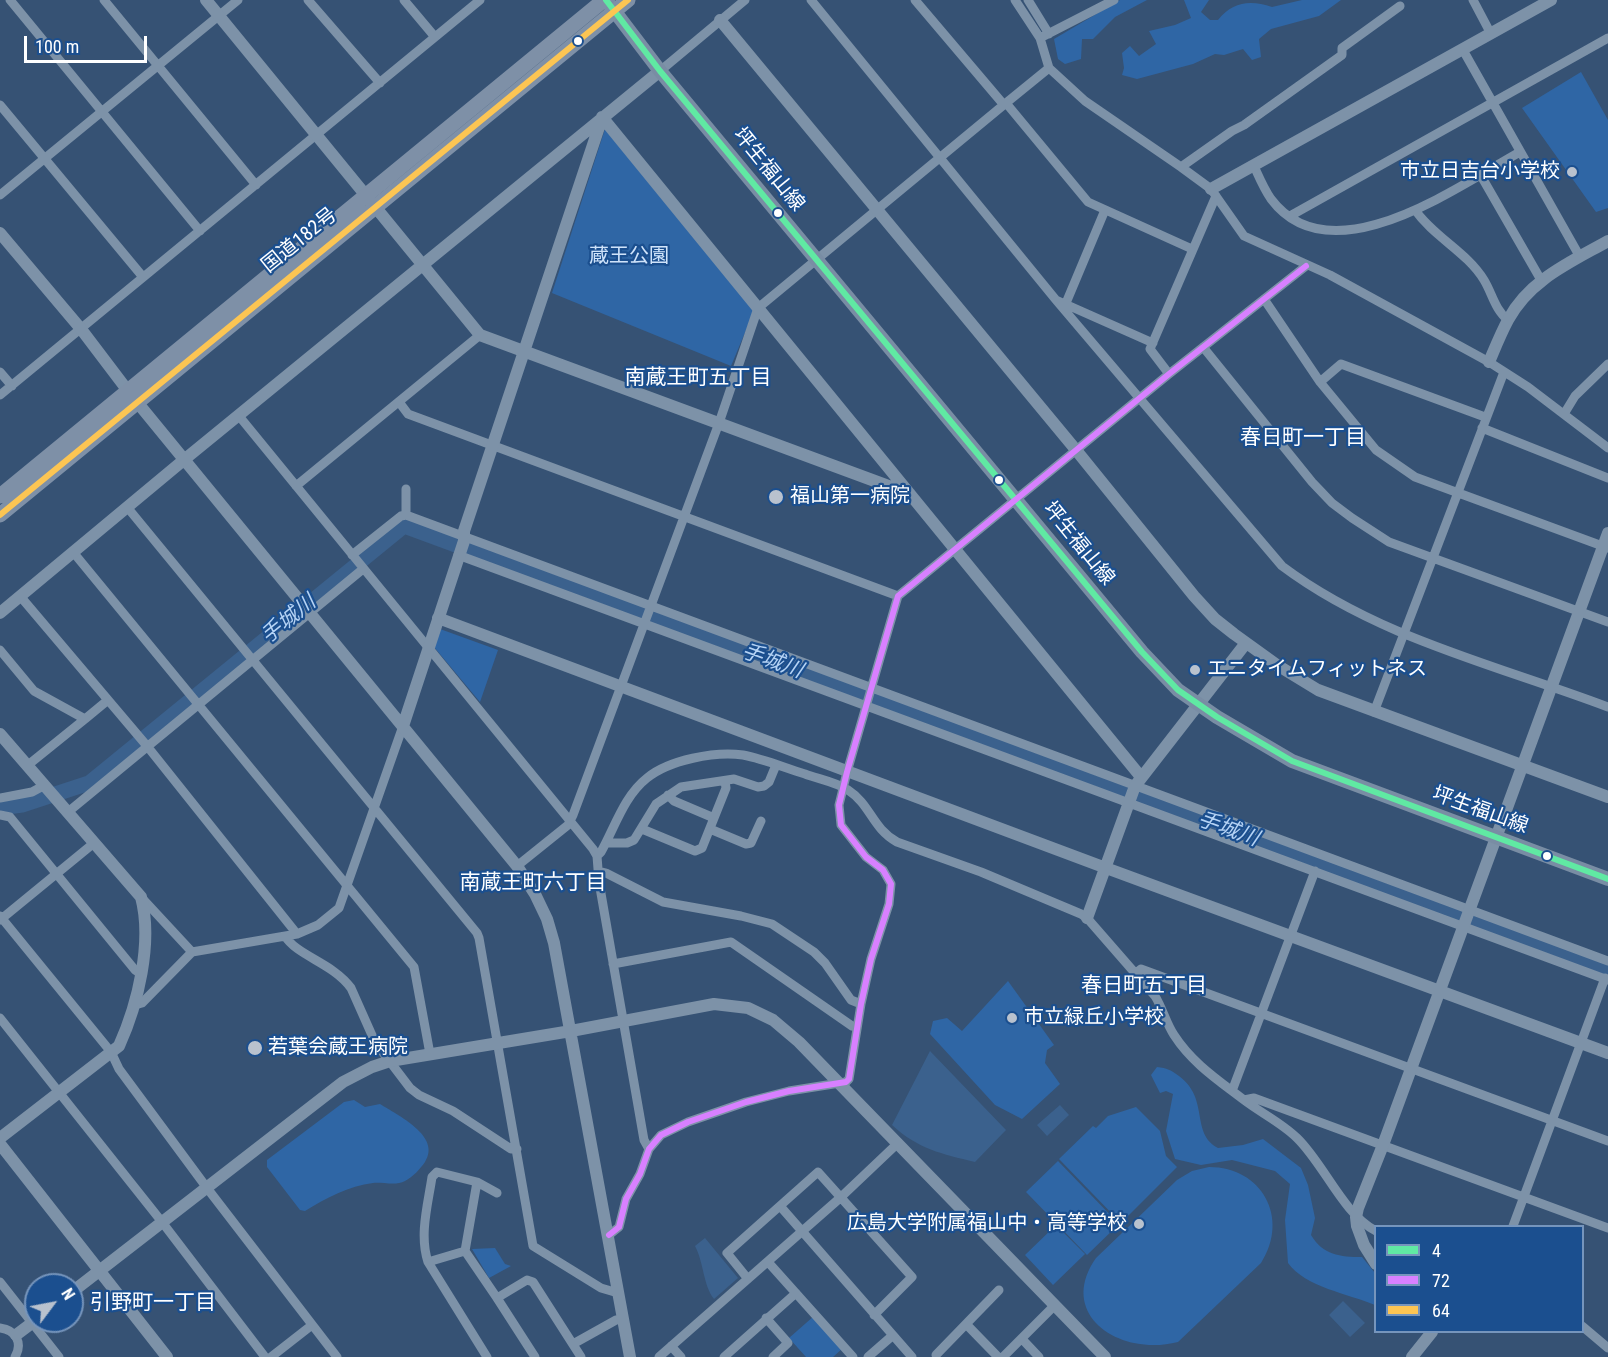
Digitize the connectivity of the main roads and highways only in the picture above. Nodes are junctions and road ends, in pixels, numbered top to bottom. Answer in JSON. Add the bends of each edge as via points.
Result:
{"nodes":[{"id":1,"x":628,"y":0,"type":"edge"},
{"id":2,"x":608,"y":4,"type":"edge"},
{"id":3,"x":133,"y":396,"type":"junction"},
{"id":4,"x":1,"y":494,"type":"edge"},
{"id":5,"x":0,"y":515,"type":"edge"},
{"id":6,"x":1608,"y":879,"type":"edge"}],
"edges":[{"from":1,"to":2,"type":"highway","name":"国道182号"},
{"from":2,"to":3,"type":"highway","name":"国道182号"},
{"from":2,"to":6,"type":"main road","name":"坪生福山線","via":[[817,261],[1142,652],[1178,690],[1292,761]]},
{"from":3,"to":4,"type":"highway","name":"国道182号"},
{"from":3,"to":5,"type":"highway","name":"国道182号"}]}
